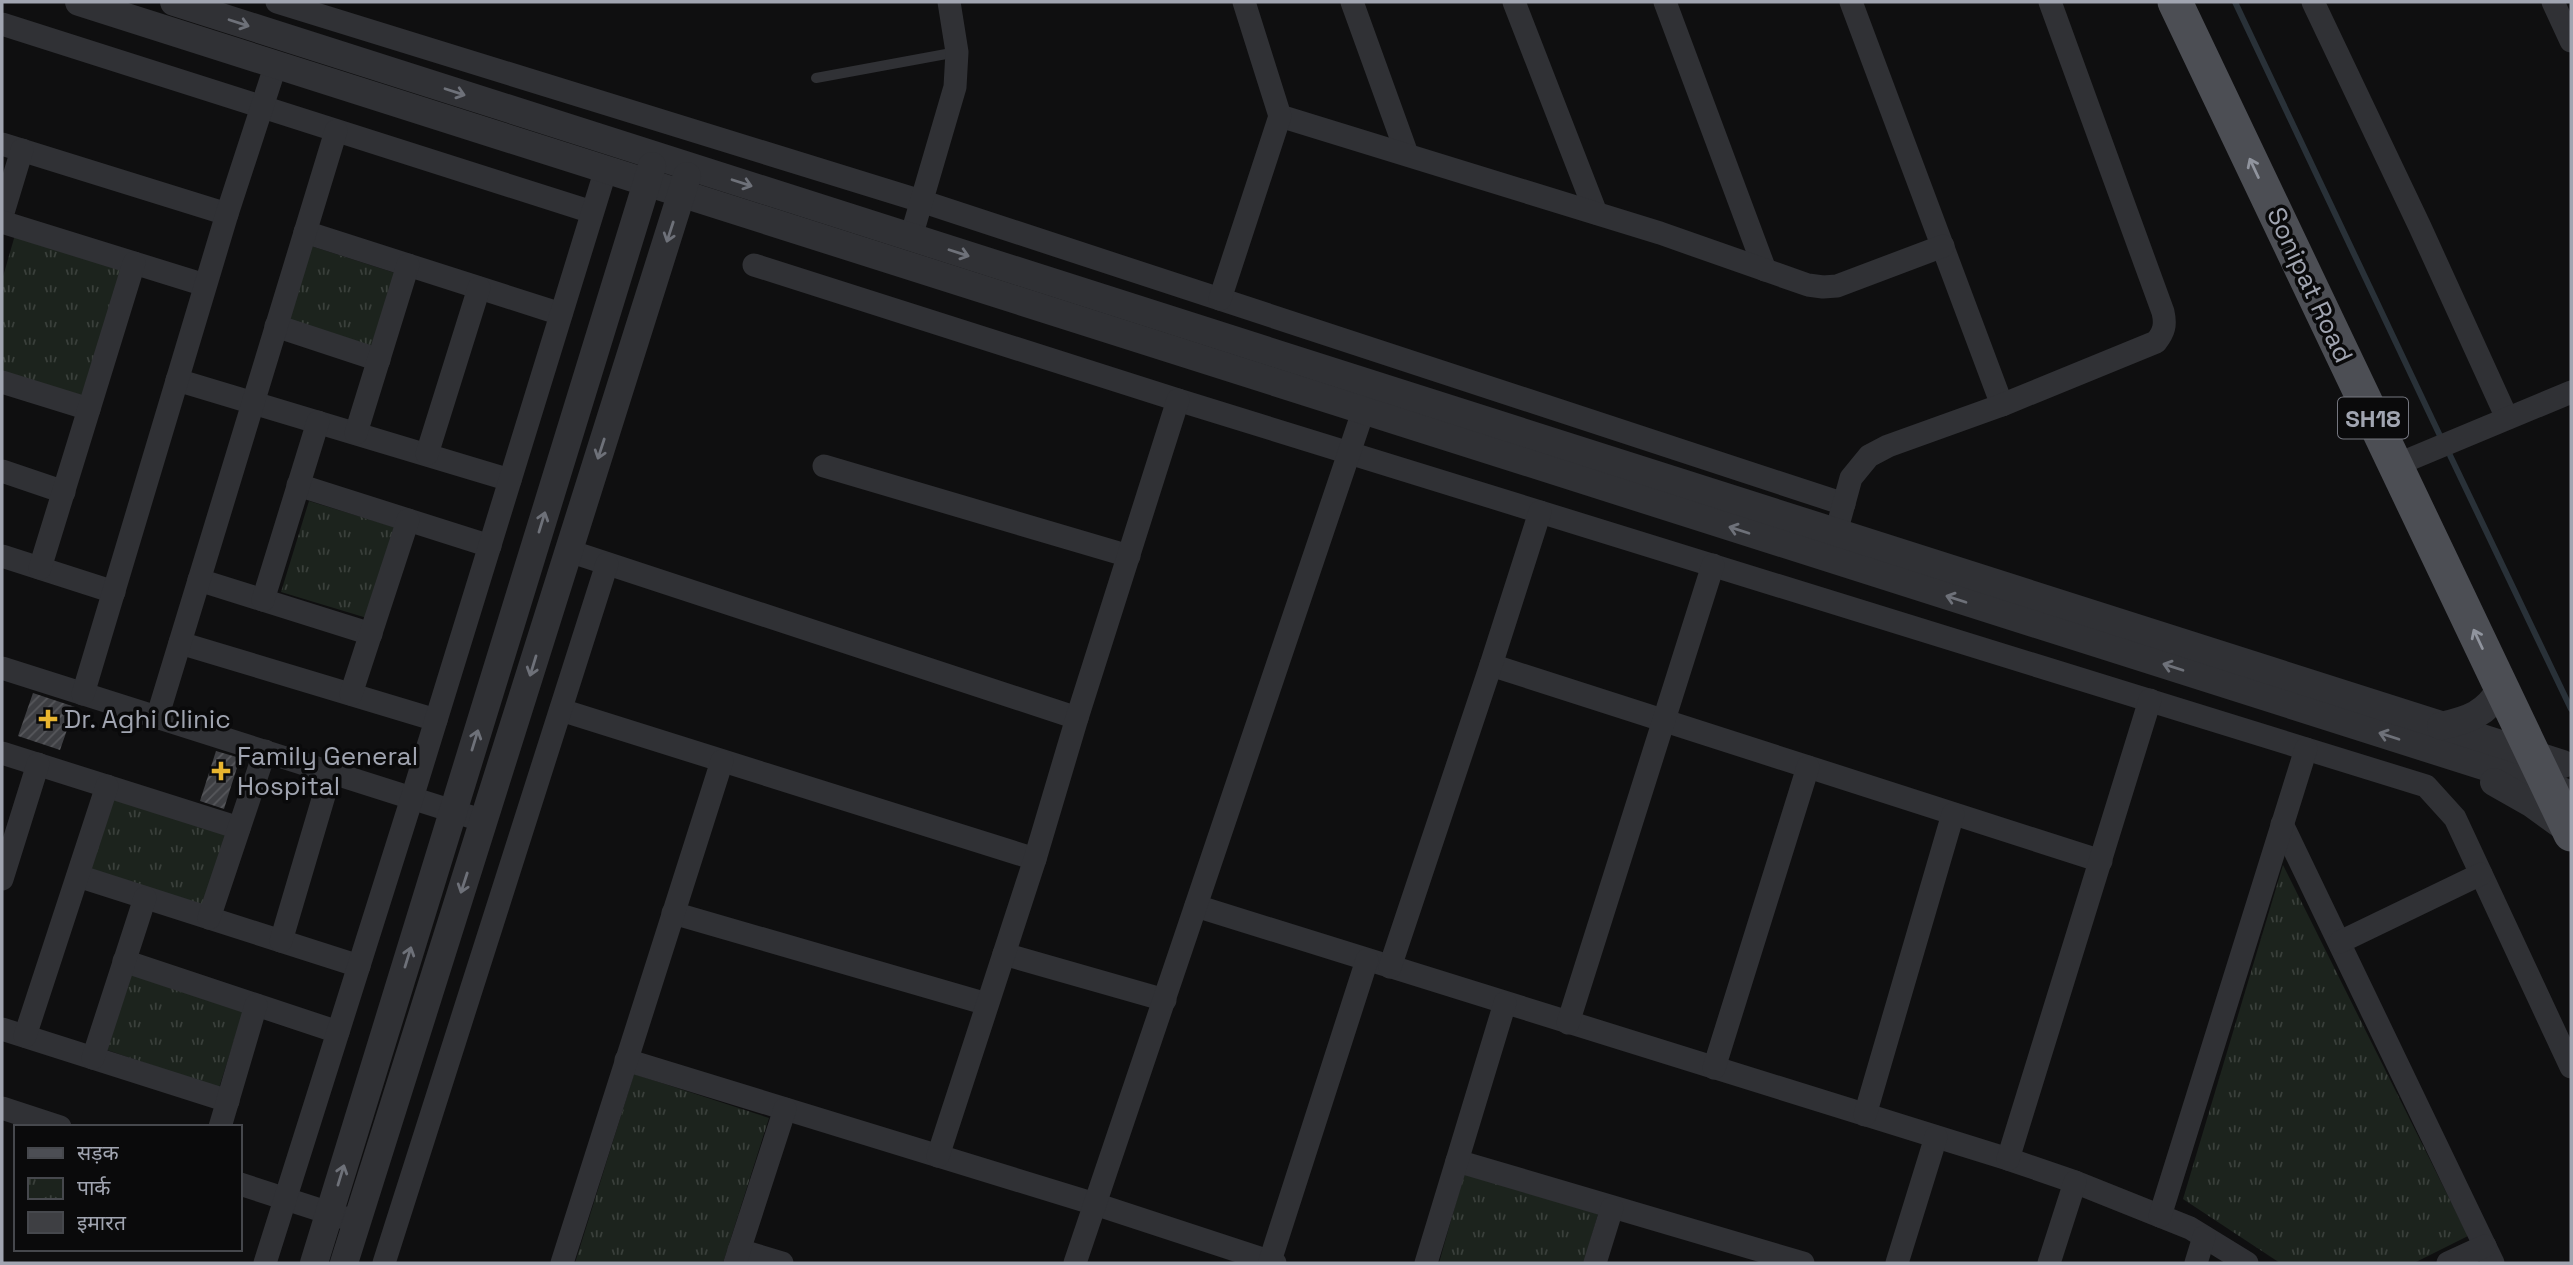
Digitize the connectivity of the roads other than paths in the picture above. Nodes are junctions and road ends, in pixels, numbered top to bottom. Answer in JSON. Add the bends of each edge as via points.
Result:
{"nodes":[{"id":1,"x":79,"y":2,"type":"edge"},
{"id":2,"x":174,"y":2,"type":"edge"},
{"id":3,"x":277,"y":2,"type":"edge"},
{"id":4,"x":949,"y":2,"type":"edge"},
{"id":5,"x":1244,"y":2,"type":"edge"},
{"id":6,"x":1352,"y":2,"type":"edge"},
{"id":7,"x":1514,"y":2,"type":"edge"},
{"id":8,"x":1664,"y":2,"type":"edge"},
{"id":9,"x":1851,"y":2,"type":"edge"},
{"id":10,"x":2050,"y":2,"type":"edge"},
{"id":11,"x":2175,"y":2,"type":"edge"},
{"id":12,"x":2201,"y":2,"type":"edge"},
{"id":13,"x":2313,"y":2,"type":"edge"},
{"id":14,"x":2553,"y":2,"type":"edge"},
{"id":15,"x":330,"y":10,"type":"edge"},
{"id":16,"x":2,"y":24,"type":"edge"},
{"id":17,"x":2571,"y":41,"type":"edge"},
{"id":18,"x":311,"y":46,"type":"junction"},
{"id":19,"x":957,"y":52,"type":"junction"},
{"id":20,"x":276,"y":64,"type":"junction"},
{"id":21,"x":816,"y":78,"type":"dead end"},
{"id":22,"x":262,"y":107,"type":"junction"},
{"id":23,"x":1280,"y":117,"type":"junction"},
{"id":24,"x":336,"y":131,"type":"junction"},
{"id":25,"x":12,"y":147,"type":"edge"},
{"id":26,"x":1407,"y":154,"type":"junction"},
{"id":27,"x":655,"y":156,"type":"junction"},
{"id":28,"x":690,"y":167,"type":"junction"},
{"id":29,"x":606,"y":169,"type":"junction"},
{"id":30,"x":647,"y":183,"type":"junction"},
{"id":31,"x":682,"y":194,"type":"junction"},
{"id":32,"x":921,"y":201,"type":"junction"},
{"id":33,"x":592,"y":212,"type":"junction"},
{"id":34,"x":1596,"y":213,"type":"junction"},
{"id":35,"x":227,"y":214,"type":"junction"},
{"id":36,"x":2,"y":216,"type":"edge"},
{"id":37,"x":2,"y":222,"type":"edge"},
{"id":38,"x":305,"y":232,"type":"junction"},
{"id":39,"x":911,"y":237,"type":"junction"},
{"id":40,"x":1942,"y":246,"type":"junction"},
{"id":41,"x":134,"y":263,"type":"junction"},
{"id":42,"x":408,"y":265,"type":"junction"},
{"id":43,"x":754,"y":265,"type":"dead end"},
{"id":44,"x":1765,"y":270,"type":"junction"},
{"id":45,"x":205,"y":285,"type":"junction"},
{"id":46,"x":479,"y":288,"type":"junction"},
{"id":47,"x":1220,"y":299,"type":"junction"},
{"id":48,"x":561,"y":314,"type":"junction"},
{"id":49,"x":276,"y":326,"type":"junction"},
{"id":50,"x":379,"y":360,"type":"junction"},
{"id":51,"x":177,"y":380,"type":"junction"},
{"id":52,"x":2,"y":382,"type":"edge"},
{"id":53,"x":2571,"y":392,"type":"edge"},
{"id":54,"x":1368,"y":398,"type":"junction"},
{"id":55,"x":1178,"y":400,"type":"junction"},
{"id":56,"x":253,"y":403,"type":"junction"},
{"id":57,"x":2002,"y":405,"type":"junction"},
{"id":58,"x":89,"y":409,"type":"junction"},
{"id":59,"x":2507,"y":418,"type":"junction"},
{"id":60,"x":317,"y":422,"type":"junction"},
{"id":61,"x":356,"y":433,"type":"junction"},
{"id":62,"x":2426,"y":452,"type":"junction"},
{"id":63,"x":1349,"y":453,"type":"junction"},
{"id":64,"x":427,"y":454,"type":"junction"},
{"id":65,"x":824,"y":466,"type":"dead end"},
{"id":66,"x":2,"y":471,"type":"edge"},
{"id":67,"x":510,"y":480,"type":"junction"},
{"id":68,"x":298,"y":485,"type":"junction"},
{"id":69,"x":64,"y":492,"type":"junction"},
{"id":70,"x":1844,"y":504,"type":"junction"},
{"id":71,"x":1540,"y":512,"type":"junction"},
{"id":72,"x":408,"y":520,"type":"junction"},
{"id":73,"x":1836,"y":533,"type":"junction"},
{"id":74,"x":490,"y":546,"type":"junction"},
{"id":75,"x":569,"y":551,"type":"junction"},
{"id":76,"x":2,"y":556,"type":"edge"},
{"id":77,"x":1129,"y":556,"type":"junction"},
{"id":78,"x":607,"y":564,"type":"junction"},
{"id":79,"x":1713,"y":565,"type":"junction"},
{"id":80,"x":40,"y":568,"type":"junction"},
{"id":81,"x":199,"y":580,"type":"junction"},
{"id":82,"x":114,"y":592,"type":"junction"},
{"id":83,"x":263,"y":600,"type":"junction"},
{"id":84,"x":371,"y":634,"type":"junction"},
{"id":85,"x":180,"y":643,"type":"junction"},
{"id":86,"x":1491,"y":665,"type":"junction"},
{"id":87,"x":2,"y":668,"type":"edge"},
{"id":88,"x":2501,"y":688,"type":"junction"},
{"id":89,"x":83,"y":694,"type":"junction"},
{"id":90,"x":351,"y":694,"type":"junction"},
{"id":91,"x":2150,"y":701,"type":"junction"},
{"id":92,"x":561,"y":710,"type":"junction"},
{"id":93,"x":157,"y":718,"type":"junction"},
{"id":94,"x":1077,"y":718,"type":"junction"},
{"id":95,"x":436,"y":720,"type":"junction"},
{"id":96,"x":1664,"y":721,"type":"junction"},
{"id":97,"x":2440,"y":739,"type":"junction"},
{"id":98,"x":2306,"y":748,"type":"junction"},
{"id":99,"x":265,"y":751,"type":"junction"},
{"id":100,"x":2,"y":753,"type":"edge"},
{"id":101,"x":722,"y":761,"type":"junction"},
{"id":102,"x":38,"y":764,"type":"junction"},
{"id":103,"x":1808,"y":767,"type":"junction"},
{"id":104,"x":331,"y":772,"type":"junction"},
{"id":105,"x":2558,"y":776,"type":"edge"},
{"id":106,"x":107,"y":786,"type":"junction"},
{"id":107,"x":2426,"y":786,"type":"junction"},
{"id":108,"x":412,"y":798,"type":"junction"},
{"id":109,"x":453,"y":811,"type":"junction"},
{"id":110,"x":1953,"y":814,"type":"junction"},
{"id":111,"x":484,"y":821,"type":"junction"},
{"id":112,"x":2282,"y":824,"type":"junction"},
{"id":113,"x":239,"y":828,"type":"junction"},
{"id":114,"x":2571,"y":833,"type":"edge"},
{"id":115,"x":1035,"y":859,"type":"junction"},
{"id":116,"x":2101,"y":861,"type":"junction"},
{"id":117,"x":2481,"y":874,"type":"junction"},
{"id":118,"x":78,"y":876,"type":"junction"},
{"id":119,"x":2,"y":878,"type":"edge"},
{"id":120,"x":145,"y":898,"type":"junction"},
{"id":121,"x":1196,"y":906,"type":"junction"},
{"id":122,"x":673,"y":913,"type":"junction"},
{"id":123,"x":209,"y":918,"type":"junction"},
{"id":124,"x":281,"y":941,"type":"junction"},
{"id":125,"x":2340,"y":942,"type":"junction"},
{"id":126,"x":1004,"y":954,"type":"junction"},
{"id":127,"x":1367,"y":960,"type":"junction"},
{"id":128,"x":124,"y":961,"type":"junction"},
{"id":129,"x":359,"y":966,"type":"junction"},
{"id":130,"x":1390,"y":967,"type":"junction"},
{"id":131,"x":1164,"y":1000,"type":"junction"},
{"id":132,"x":1505,"y":1003,"type":"junction"},
{"id":133,"x":988,"y":1004,"type":"junction"},
{"id":134,"x":256,"y":1005,"type":"junction"},
{"id":135,"x":1569,"y":1023,"type":"junction"},
{"id":136,"x":2,"y":1029,"type":"edge"},
{"id":137,"x":338,"y":1032,"type":"junction"},
{"id":138,"x":25,"y":1036,"type":"junction"},
{"id":139,"x":93,"y":1058,"type":"junction"},
{"id":140,"x":626,"y":1060,"type":"junction"},
{"id":141,"x":2571,"y":1066,"type":"edge"},
{"id":142,"x":1714,"y":1068,"type":"junction"},
{"id":143,"x":228,"y":1101,"type":"junction"},
{"id":144,"x":2,"y":1108,"type":"edge"},
{"id":145,"x":785,"y":1109,"type":"junction"},
{"id":146,"x":1865,"y":1115,"type":"junction"},
{"id":147,"x":54,"y":1125,"type":"edge"},
{"id":148,"x":221,"y":1125,"type":"edge"},
{"id":149,"x":1936,"y":1137,"type":"junction"},
{"id":150,"x":937,"y":1156,"type":"junction"},
{"id":151,"x":2008,"y":1159,"type":"junction"},
{"id":152,"x":1457,"y":1161,"type":"junction"},
{"id":153,"x":2075,"y":1182,"type":"junction"},
{"id":154,"x":242,"y":1185,"type":"edge"},
{"id":155,"x":285,"y":1199,"type":"junction"},
{"id":156,"x":1095,"y":1204,"type":"junction"},
{"id":157,"x":1612,"y":1208,"type":"junction"},
{"id":158,"x":329,"y":1213,"type":"junction"},
{"id":159,"x":2160,"y":1216,"type":"junction"},
{"id":160,"x":357,"y":1222,"type":"junction"},
{"id":161,"x":2204,"y":1237,"type":"junction"},
{"id":162,"x":2489,"y":1254,"type":"edge"},
{"id":163,"x":737,"y":1256,"type":"edge"},
{"id":164,"x":1752,"y":1256,"type":"edge"},
{"id":165,"x":1273,"y":1262,"type":"edge"},
{"id":166,"x":265,"y":1263,"type":"edge"},
{"id":167,"x":314,"y":1263,"type":"edge"},
{"id":168,"x":344,"y":1263,"type":"edge"},
{"id":169,"x":384,"y":1263,"type":"edge"},
{"id":170,"x":562,"y":1263,"type":"edge"},
{"id":171,"x":782,"y":1263,"type":"edge"},
{"id":172,"x":1075,"y":1263,"type":"edge"},
{"id":173,"x":1426,"y":1263,"type":"edge"},
{"id":174,"x":1595,"y":1263,"type":"edge"},
{"id":175,"x":1803,"y":1263,"type":"edge"},
{"id":176,"x":1897,"y":1263,"type":"edge"},
{"id":177,"x":2049,"y":1263,"type":"edge"},
{"id":178,"x":2196,"y":1263,"type":"edge"},
{"id":179,"x":2247,"y":1263,"type":"edge"},
{"id":180,"x":2448,"y":1263,"type":"edge"}],
"edges":[{"from":1,"to":20,"type":"street"},
{"from":2,"to":18,"type":"street","one_way":true},
{"from":3,"to":15,"type":"street"},
{"from":4,"to":19,"type":"street"},
{"from":5,"to":23,"type":"street"},
{"from":6,"to":26,"type":"street"},
{"from":7,"to":34,"type":"street"},
{"from":8,"to":44,"type":"street"},
{"from":9,"to":40,"type":"street"},
{"from":10,"to":57,"type":"street","via":[[2165,322],[2156,342]]},
{"from":62,"to":11,"type":"main road","name":"Sonipat Road","number":"SH18","one_way":true},
{"from":12,"to":62,"type":"main road","name":"Sonipat Road","number":"SH18"},
{"from":13,"to":59,"type":"street"},
{"from":14,"to":17,"type":"street"},
{"from":15,"to":18,"type":"street"},
{"from":15,"to":32,"type":"street"},
{"from":16,"to":22,"type":"street"},
{"from":18,"to":27,"type":"street","one_way":true},
{"from":19,"to":21,"type":"lane"},
{"from":19,"to":32,"type":"street","via":[[955,88]]},
{"from":20,"to":22,"type":"street"},
{"from":20,"to":29,"type":"street"},
{"from":22,"to":24,"type":"street"},
{"from":22,"to":35,"type":"street"},
{"from":23,"to":26,"type":"street"},
{"from":23,"to":47,"type":"street"},
{"from":24,"to":33,"type":"street"},
{"from":24,"to":38,"type":"street"},
{"from":25,"to":35,"type":"street"},
{"from":25,"to":36,"type":"street"},
{"from":26,"to":34,"type":"street"},
{"from":27,"to":28,"type":"street"},
{"from":27,"to":30,"type":"street"},
{"from":28,"to":31,"type":"street"},
{"from":28,"to":39,"type":"street","one_way":true},
{"from":29,"to":30,"type":"street"},
{"from":29,"to":33,"type":"street"},
{"from":30,"to":31,"type":"street"},
{"from":109,"to":30,"type":"street","one_way":true},
{"from":31,"to":54,"type":"street"},
{"from":31,"to":75,"type":"street","one_way":true},
{"from":32,"to":39,"type":"street"},
{"from":32,"to":47,"type":"street"},
{"from":33,"to":48,"type":"street"},
{"from":34,"to":44,"type":"street"},
{"from":35,"to":45,"type":"street"},
{"from":37,"to":41,"type":"street"},
{"from":38,"to":42,"type":"street"},
{"from":38,"to":49,"type":"street"},
{"from":39,"to":54,"type":"street","one_way":true},
{"from":40,"to":44,"type":"street","via":[[1837,286],[1808,285]]},
{"from":40,"to":57,"type":"street"},
{"from":41,"to":45,"type":"street"},
{"from":41,"to":58,"type":"street"},
{"from":42,"to":46,"type":"street"},
{"from":42,"to":50,"type":"street"},
{"from":43,"to":55,"type":"street"},
{"from":45,"to":51,"type":"street"},
{"from":46,"to":48,"type":"street"},
{"from":46,"to":64,"type":"street"},
{"from":47,"to":70,"type":"street"},
{"from":48,"to":67,"type":"street"},
{"from":49,"to":50,"type":"street"},
{"from":49,"to":56,"type":"street"},
{"from":50,"to":61,"type":"street"},
{"from":51,"to":56,"type":"street"},
{"from":51,"to":82,"type":"street"},
{"from":52,"to":58,"type":"street"},
{"from":53,"to":59,"type":"street"},
{"from":54,"to":63,"type":"street"},
{"from":54,"to":73,"type":"street"},
{"from":97,"to":54,"type":"street","one_way":true},
{"from":55,"to":63,"type":"street"},
{"from":55,"to":77,"type":"street"},
{"from":56,"to":60,"type":"street"},
{"from":56,"to":81,"type":"street"},
{"from":57,"to":70,"type":"street","via":[[1869,456],[1852,478]]},
{"from":58,"to":69,"type":"street"},
{"from":59,"to":62,"type":"street"},
{"from":60,"to":61,"type":"street"},
{"from":60,"to":68,"type":"street"},
{"from":61,"to":64,"type":"street"},
{"from":88,"to":62,"type":"main road","name":"Sonipat Road","number":"SH18","one_way":true},
{"from":62,"to":105,"type":"main road","name":"Sonipat Road","number":"SH18"},
{"from":63,"to":71,"type":"street"},
{"from":63,"to":121,"type":"street"},
{"from":64,"to":67,"type":"street"},
{"from":65,"to":77,"type":"street"},
{"from":66,"to":69,"type":"street"},
{"from":67,"to":74,"type":"street"},
{"from":68,"to":72,"type":"street"},
{"from":68,"to":83,"type":"street"},
{"from":69,"to":80,"type":"street"},
{"from":70,"to":73,"type":"street"},
{"from":71,"to":79,"type":"street"},
{"from":71,"to":86,"type":"street"},
{"from":72,"to":74,"type":"street"},
{"from":72,"to":84,"type":"street"},
{"from":73,"to":97,"type":"street"},
{"from":74,"to":95,"type":"street"},
{"from":75,"to":78,"type":"street"},
{"from":75,"to":111,"type":"street","one_way":true},
{"from":76,"to":80,"type":"street"},
{"from":77,"to":94,"type":"street"},
{"from":78,"to":92,"type":"street"},
{"from":78,"to":94,"type":"street"},
{"from":79,"to":91,"type":"street"},
{"from":79,"to":96,"type":"street"},
{"from":80,"to":82,"type":"street"},
{"from":81,"to":83,"type":"street"},
{"from":81,"to":85,"type":"street"},
{"from":82,"to":89,"type":"street"},
{"from":83,"to":84,"type":"street"},
{"from":84,"to":90,"type":"street"},
{"from":85,"to":90,"type":"street"},
{"from":85,"to":93,"type":"street"},
{"from":86,"to":96,"type":"street"},
{"from":86,"to":130,"type":"street"},
{"from":87,"to":89,"type":"street"},
{"from":88,"to":97,"type":"street","via":[[2493,703]]},
{"from":88,"to":105,"type":"main road","name":"Sonipat Road","number":"SH18"},
{"from":89,"to":93,"type":"street"},
{"from":90,"to":95,"type":"street"},
{"from":91,"to":98,"type":"street"},
{"from":91,"to":116,"type":"street"},
{"from":92,"to":101,"type":"street"},
{"from":92,"to":169,"type":"street"},
{"from":93,"to":99,"type":"street"},
{"from":94,"to":115,"type":"street"},
{"from":95,"to":108,"type":"street"},
{"from":96,"to":103,"type":"street"},
{"from":96,"to":135,"type":"street"},
{"from":97,"to":105,"type":"street"},
{"from":97,"to":107,"type":"street"},
{"from":97,"to":114,"type":"street"},
{"from":98,"to":107,"type":"street"},
{"from":98,"to":112,"type":"street"},
{"from":99,"to":104,"type":"street"},
{"from":99,"to":113,"type":"street"},
{"from":100,"to":102,"type":"street"},
{"from":101,"to":115,"type":"street"},
{"from":101,"to":122,"type":"street"},
{"from":102,"to":106,"type":"street"},
{"from":102,"to":119,"type":"street"},
{"from":103,"to":110,"type":"street"},
{"from":103,"to":142,"type":"street"},
{"from":104,"to":108,"type":"street"},
{"from":104,"to":124,"type":"street"},
{"from":105,"to":114,"type":"main road","name":"Sonipat Road","number":"SH18"},
{"from":106,"to":113,"type":"street"},
{"from":106,"to":118,"type":"street"},
{"from":107,"to":117,"type":"street","via":[[2455,818]]},
{"from":108,"to":109,"type":"street"},
{"from":108,"to":129,"type":"street"},
{"from":109,"to":111,"type":"street"},
{"from":158,"to":109,"type":"street","one_way":true},
{"from":110,"to":116,"type":"street"},
{"from":110,"to":146,"type":"street"},
{"from":111,"to":160,"type":"street","one_way":true},
{"from":112,"to":125,"type":"street"},
{"from":112,"to":159,"type":"street"},
{"from":113,"to":123,"type":"street"},
{"from":115,"to":126,"type":"street"},
{"from":116,"to":151,"type":"street"},
{"from":117,"to":125,"type":"street"},
{"from":117,"to":141,"type":"street"},
{"from":118,"to":120,"type":"street"},
{"from":118,"to":138,"type":"street"},
{"from":120,"to":123,"type":"street"},
{"from":120,"to":128,"type":"street"},
{"from":121,"to":127,"type":"street"},
{"from":121,"to":131,"type":"street"},
{"from":122,"to":133,"type":"street"},
{"from":122,"to":140,"type":"street"},
{"from":123,"to":124,"type":"street"},
{"from":124,"to":129,"type":"street"},
{"from":125,"to":162,"type":"street"},
{"from":126,"to":131,"type":"street"},
{"from":126,"to":133,"type":"street"},
{"from":127,"to":130,"type":"street"},
{"from":127,"to":165,"type":"street"},
{"from":128,"to":134,"type":"street"},
{"from":128,"to":139,"type":"street"},
{"from":129,"to":137,"type":"street"},
{"from":130,"to":132,"type":"street"},
{"from":131,"to":156,"type":"street"},
{"from":132,"to":135,"type":"street"},
{"from":132,"to":152,"type":"street"},
{"from":133,"to":150,"type":"street"},
{"from":134,"to":137,"type":"street"},
{"from":134,"to":143,"type":"street"},
{"from":135,"to":142,"type":"street"},
{"from":136,"to":138,"type":"street"},
{"from":137,"to":155,"type":"street"},
{"from":138,"to":139,"type":"street"},
{"from":139,"to":143,"type":"street"},
{"from":140,"to":145,"type":"street"},
{"from":140,"to":170,"type":"street"},
{"from":142,"to":146,"type":"street"},
{"from":143,"to":148,"type":"street"},
{"from":144,"to":147,"type":"street"},
{"from":145,"to":150,"type":"street"},
{"from":145,"to":163,"type":"street"},
{"from":146,"to":149,"type":"street"},
{"from":149,"to":151,"type":"street"},
{"from":149,"to":176,"type":"street"},
{"from":150,"to":156,"type":"street"},
{"from":151,"to":153,"type":"street"},
{"from":152,"to":157,"type":"street"},
{"from":152,"to":173,"type":"street"},
{"from":153,"to":159,"type":"street"},
{"from":153,"to":177,"type":"street"},
{"from":154,"to":155,"type":"street"},
{"from":155,"to":158,"type":"street"},
{"from":155,"to":166,"type":"street"},
{"from":156,"to":165,"type":"street"},
{"from":156,"to":172,"type":"street"},
{"from":157,"to":164,"type":"street"},
{"from":157,"to":174,"type":"street"},
{"from":158,"to":160,"type":"street"},
{"from":158,"to":167,"type":"street"},
{"from":159,"to":161,"type":"street"},
{"from":160,"to":168,"type":"street"},
{"from":161,"to":178,"type":"street"},
{"from":161,"to":179,"type":"street"},
{"from":162,"to":180,"type":"street"},
{"from":163,"to":171,"type":"street"},
{"from":164,"to":175,"type":"street"}]}
